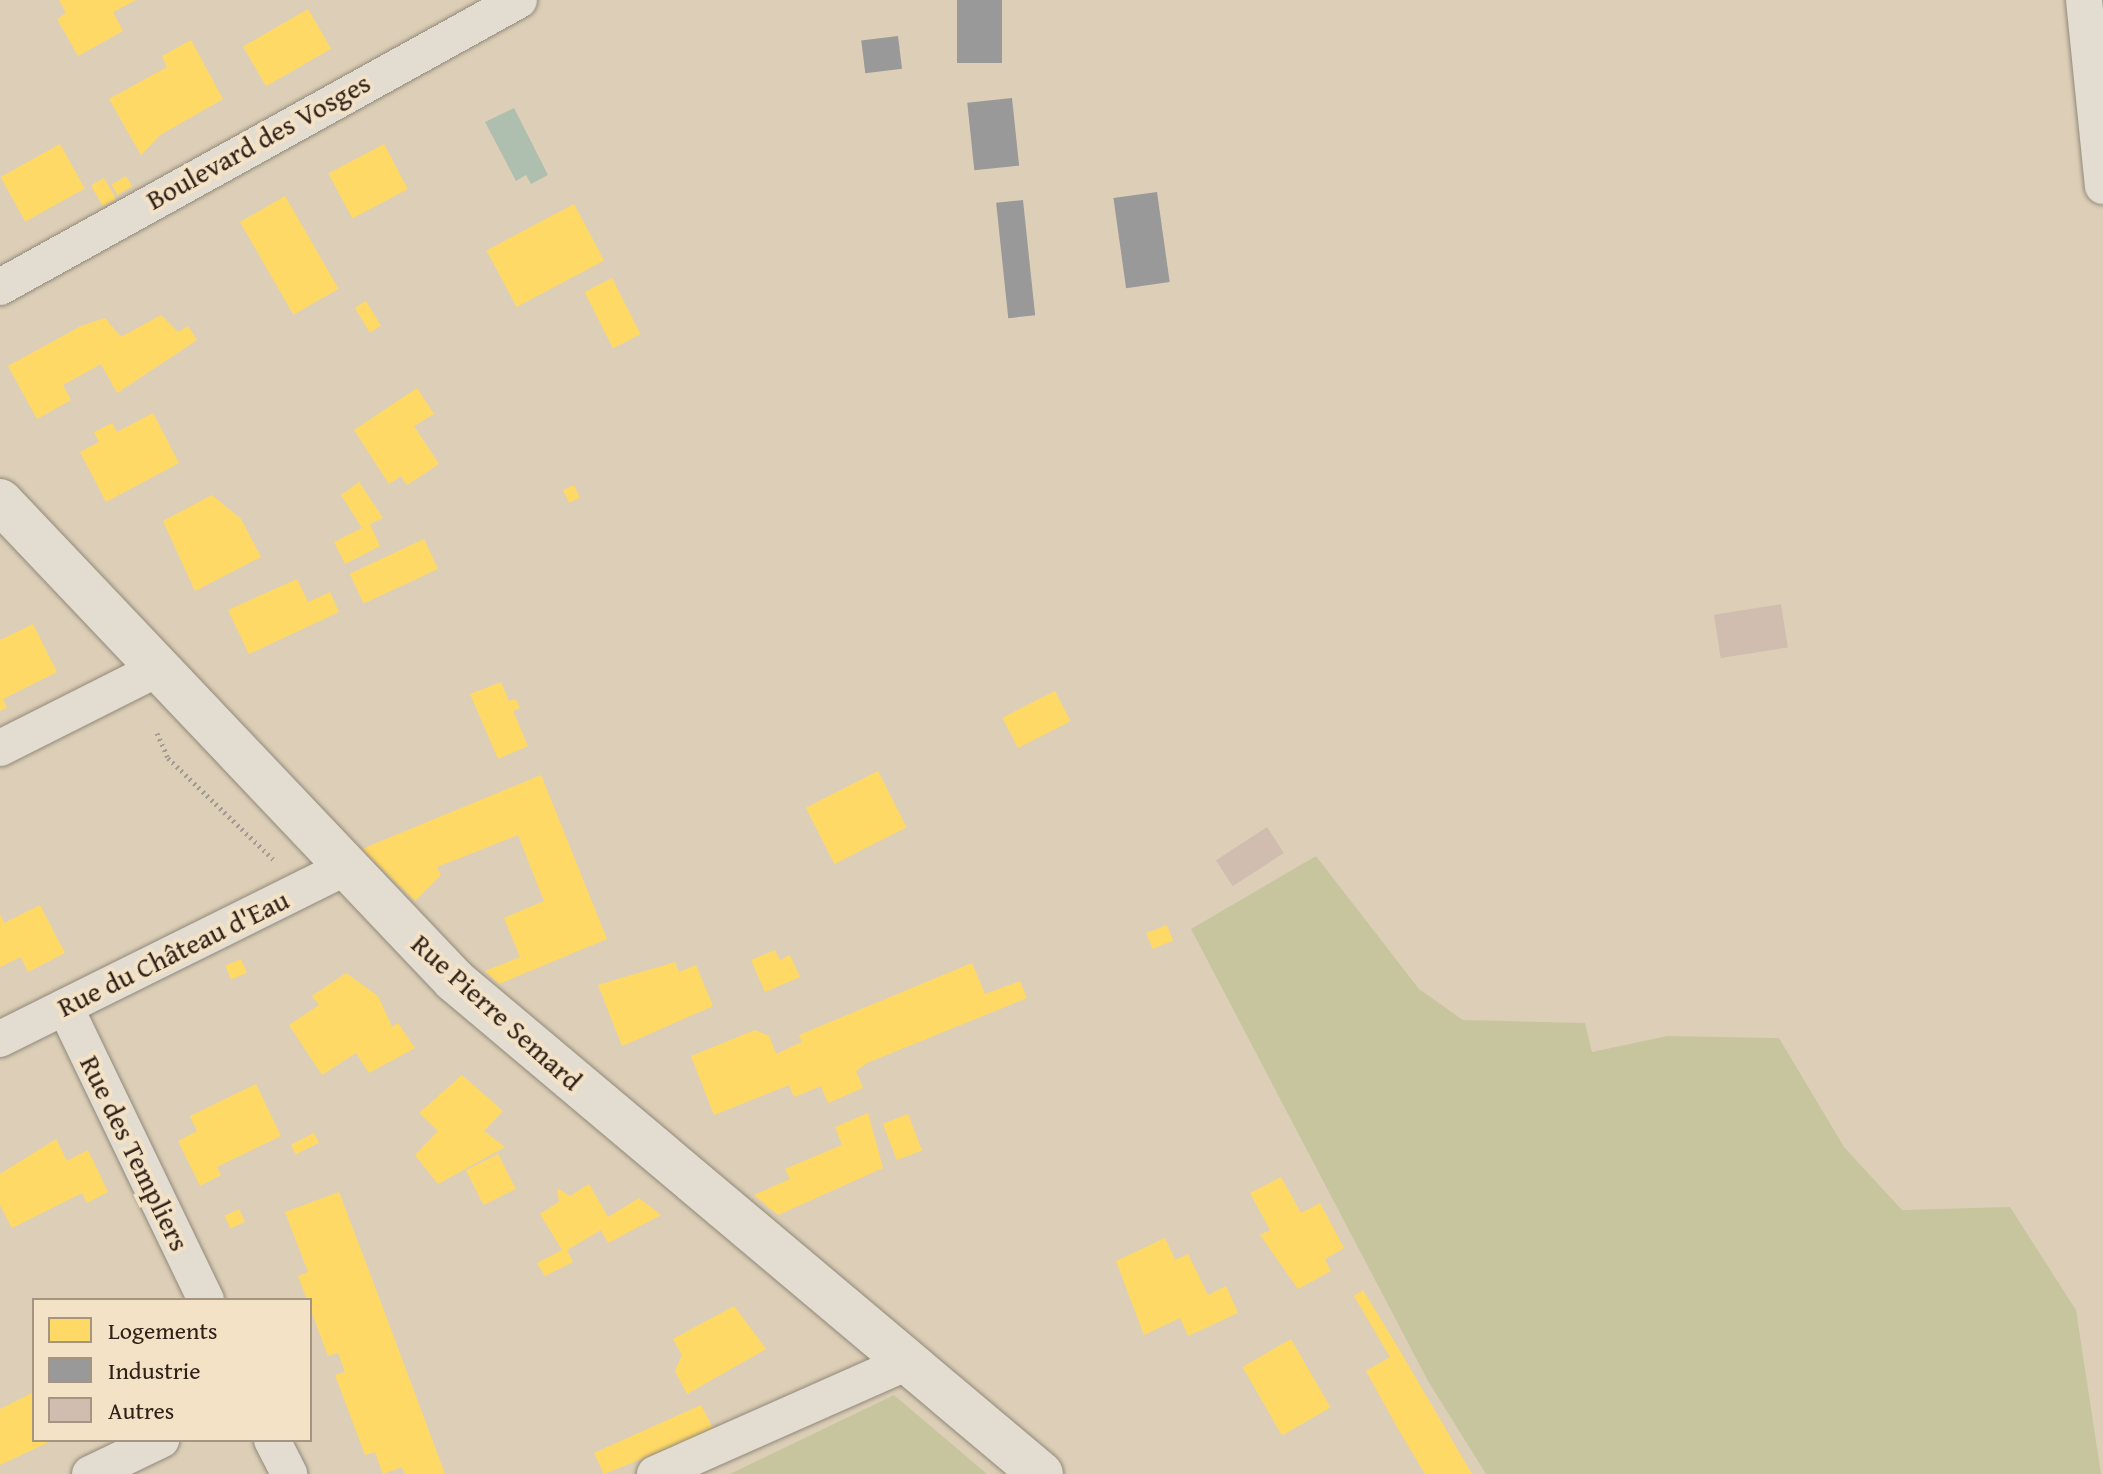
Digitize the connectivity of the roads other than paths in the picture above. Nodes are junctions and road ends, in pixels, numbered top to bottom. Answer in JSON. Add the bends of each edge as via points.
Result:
{"nodes":[{"id":1,"x":519,"y":0,"type":"edge"},
{"id":2,"x":2084,"y":0,"type":"edge"},
{"id":3,"x":2103,"y":186,"type":"edge"},
{"id":4,"x":0,"y":287,"type":"edge"},
{"id":5,"x":0,"y":501,"type":"edge"},
{"id":6,"x":157,"y":669,"type":"junction"},
{"id":7,"x":0,"y":748,"type":"edge"},
{"id":8,"x":346,"y":867,"type":"junction"},
{"id":9,"x":65,"y":1007,"type":"junction"},
{"id":10,"x":0,"y":1039,"type":"edge"},
{"id":11,"x":205,"y":1298,"type":"edge"},
{"id":12,"x":908,"y":1362,"type":"junction"},
{"id":13,"x":157,"y":1442,"type":"edge"},
{"id":14,"x":273,"y":1442,"type":"edge"},
{"id":15,"x":90,"y":1474,"type":"edge"},
{"id":16,"x":289,"y":1474,"type":"edge"},
{"id":17,"x":655,"y":1474,"type":"edge"},
{"id":18,"x":1041,"y":1474,"type":"edge"}],
"edges":[{"from":1,"to":4,"type":"street","name":"Boulevard des Vosges"},
{"from":2,"to":3,"type":"street"},
{"from":5,"to":6,"type":"main road","name":"Rue Pierre Semard"},
{"from":6,"to":7,"type":"street"},
{"from":6,"to":8,"type":"main road","name":"Rue Pierre Semard"},
{"from":8,"to":9,"type":"street","name":"Rue du Château d'Eau"},
{"from":8,"to":12,"type":"main road","name":"Rue Pierre Semard","via":[[454,980]]},
{"from":9,"to":10,"type":"street","name":"Rue du Château d'Eau"},
{"from":9,"to":11,"type":"street","name":"Rue des Templiers"},
{"from":12,"to":17,"type":"street"},
{"from":12,"to":18,"type":"main road","name":"Rue Pierre Semard"},
{"from":13,"to":15,"type":"street"},
{"from":14,"to":16,"type":"street"}]}
